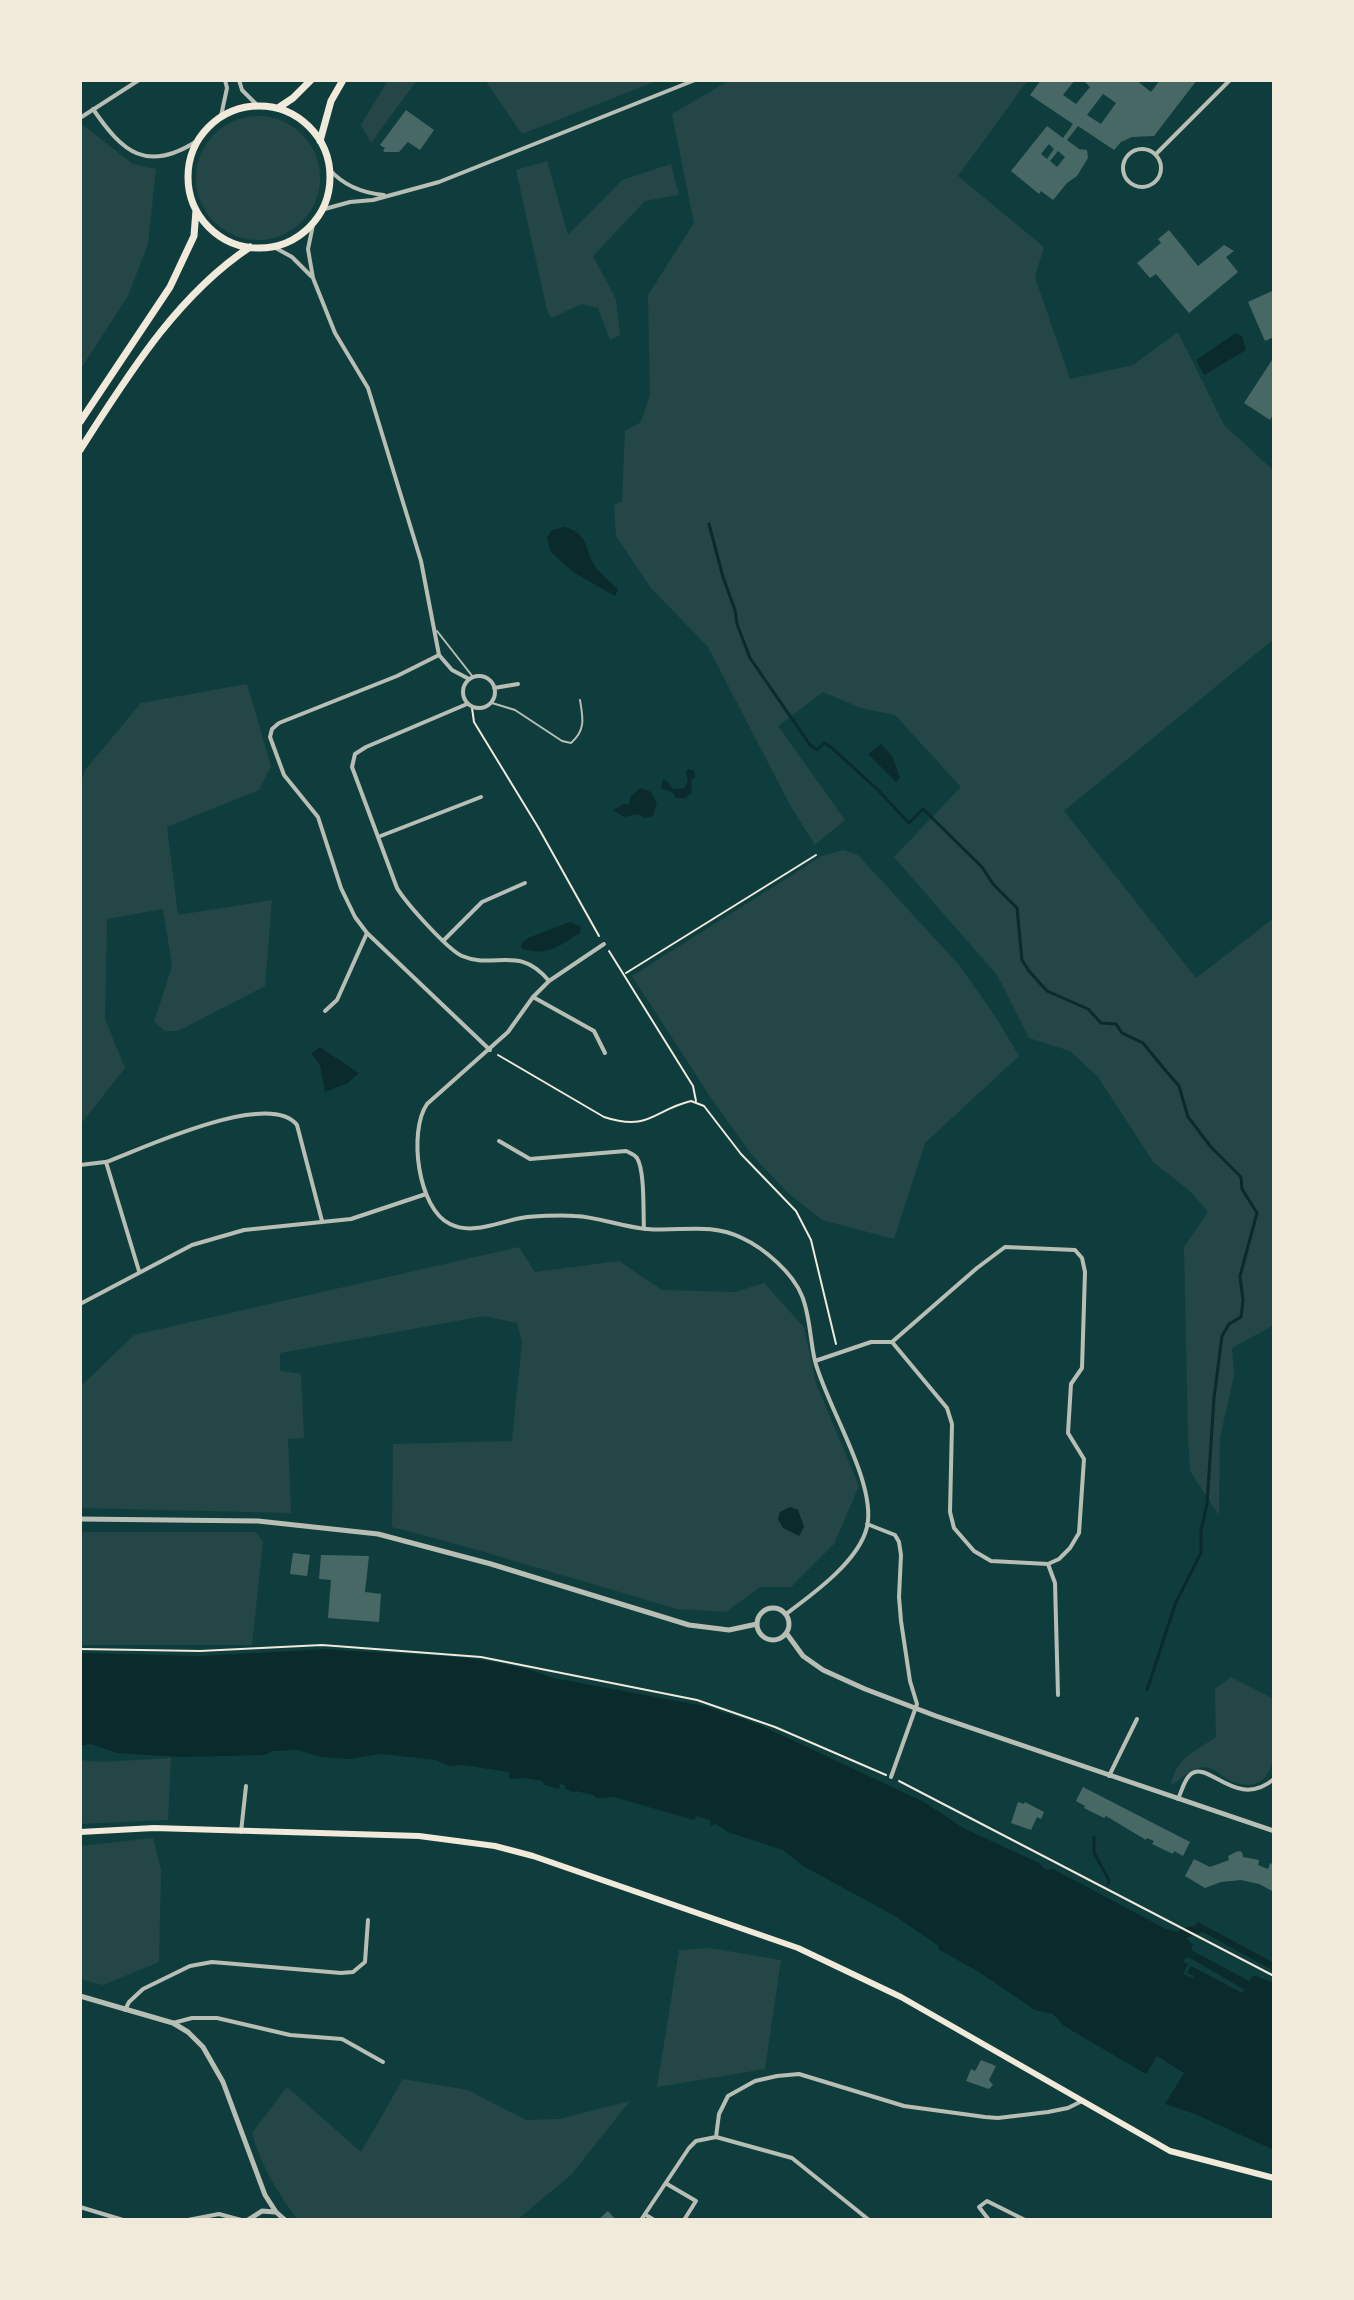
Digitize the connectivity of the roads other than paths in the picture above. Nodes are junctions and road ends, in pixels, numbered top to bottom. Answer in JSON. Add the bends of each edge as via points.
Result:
{"nodes":[{"id":1,"x":139,"y":80,"type":"edge"},
{"id":2,"x":225,"y":80,"type":"edge"},
{"id":3,"x":239,"y":80,"type":"edge"},
{"id":4,"x":311,"y":80,"type":"edge"},
{"id":5,"x":343,"y":80,"type":"edge"},
{"id":6,"x":695,"y":80,"type":"edge"},
{"id":7,"x":1230,"y":80,"type":"edge"},
{"id":8,"x":258,"y":106,"type":"junction"},
{"id":9,"x":278,"y":108,"type":"junction"},
{"id":10,"x":93,"y":109,"type":"junction"},
{"id":11,"x":221,"y":116,"type":"junction"},
{"id":12,"x":80,"y":118,"type":"edge"},
{"id":13,"x":197,"y":141,"type":"junction"},
{"id":14,"x":320,"y":141,"type":"junction"},
{"id":15,"x":1156,"y":154,"type":"junction"},
{"id":16,"x":329,"y":169,"type":"junction"},
{"id":17,"x":398,"y":193,"type":"junction"},
{"id":18,"x":196,"y":210,"type":"junction"},
{"id":19,"x":321,"y":210,"type":"junction"},
{"id":20,"x":314,"y":220,"type":"junction"},
{"id":21,"x":272,"y":246,"type":"junction"},
{"id":22,"x":250,"y":247,"type":"junction"},
{"id":23,"x":313,"y":278,"type":"junction"},
{"id":24,"x":80,"y":422,"type":"edge"},
{"id":25,"x":80,"y":450,"type":"edge"},
{"id":26,"x":436,"y":630,"type":"junction"},
{"id":27,"x":439,"y":655,"type":"junction"},
{"id":28,"x":471,"y":678,"type":"junction"},
{"id":29,"x":518,"y":684,"type":"dead end"},
{"id":30,"x":494,"y":688,"type":"junction"},
{"id":31,"x":580,"y":700,"type":"dead end"},
{"id":32,"x":492,"y":703,"type":"junction"},
{"id":33,"x":469,"y":706,"type":"junction"},
{"id":34,"x":481,"y":797,"type":"dead end"},
{"id":35,"x":378,"y":837,"type":"junction"},
{"id":36,"x":525,"y":883,"type":"dead end"},
{"id":37,"x":367,"y":933,"type":"junction"},
{"id":38,"x":444,"y":940,"type":"junction"},
{"id":39,"x":604,"y":944,"type":"road end"},
{"id":40,"x":549,"y":981,"type":"junction"},
{"id":41,"x":533,"y":997,"type":"junction"},
{"id":42,"x":325,"y":1011,"type":"dead end"},
{"id":43,"x":490,"y":1050,"type":"junction"},
{"id":44,"x":605,"y":1053,"type":"dead end"},
{"id":45,"x":499,"y":1141,"type":"dead end"},
{"id":46,"x":106,"y":1162,"type":"junction"},
{"id":47,"x":80,"y":1165,"type":"edge"},
{"id":48,"x":426,"y":1194,"type":"junction"},
{"id":49,"x":322,"y":1221,"type":"junction"},
{"id":50,"x":644,"y":1229,"type":"junction"},
{"id":51,"x":139,"y":1271,"type":"junction"},
{"id":52,"x":80,"y":1304,"type":"edge"},
{"id":53,"x":892,"y":1342,"type":"junction"},
{"id":54,"x":815,"y":1361,"type":"junction"},
{"id":55,"x":80,"y":1519,"type":"edge"},
{"id":56,"x":867,"y":1524,"type":"junction"},
{"id":57,"x":1048,"y":1564,"type":"junction"},
{"id":58,"x":786,"y":1614,"type":"junction"},
{"id":59,"x":757,"y":1624,"type":"junction"},
{"id":60,"x":787,"y":1634,"type":"junction"},
{"id":61,"x":1058,"y":1695,"type":"dead end"},
{"id":62,"x":917,"y":1709,"type":"junction"},
{"id":63,"x":1137,"y":1719,"type":"dead end"},
{"id":64,"x":1109,"y":1776,"type":"junction"},
{"id":65,"x":891,"y":1777,"type":"road end"},
{"id":66,"x":1274,"y":1779,"type":"edge"},
{"id":67,"x":246,"y":1786,"type":"dead end"},
{"id":68,"x":1178,"y":1799,"type":"junction"},
{"id":69,"x":1274,"y":1831,"type":"edge"},
{"id":70,"x":80,"y":1832,"type":"edge"},
{"id":71,"x":241,"y":1832,"type":"junction"},
{"id":72,"x":368,"y":1920,"type":"dead end"},
{"id":73,"x":80,"y":1996,"type":"edge"},
{"id":74,"x":125,"y":2010,"type":"junction"},
{"id":75,"x":173,"y":2023,"type":"junction"},
{"id":76,"x":383,"y":2062,"type":"dead end"},
{"id":77,"x":1082,"y":2101,"type":"junction"},
{"id":78,"x":716,"y":2137,"type":"junction"},
{"id":79,"x":1274,"y":2178,"type":"edge"},
{"id":80,"x":667,"y":2184,"type":"junction"},
{"id":81,"x":265,"y":2195,"type":"junction"},
{"id":82,"x":80,"y":2207,"type":"edge"},
{"id":83,"x":262,"y":2211,"type":"junction"},
{"id":84,"x":276,"y":2212,"type":"junction"},
{"id":85,"x":646,"y":2215,"type":"junction"},
{"id":86,"x":123,"y":2220,"type":"edge"},
{"id":87,"x":188,"y":2220,"type":"edge"},
{"id":88,"x":241,"y":2220,"type":"edge"},
{"id":89,"x":248,"y":2220,"type":"edge"},
{"id":90,"x":285,"y":2220,"type":"edge"},
{"id":91,"x":641,"y":2220,"type":"edge"},
{"id":92,"x":654,"y":2220,"type":"edge"},
{"id":93,"x":684,"y":2220,"type":"edge"},
{"id":94,"x":869,"y":2220,"type":"edge"},
{"id":95,"x":989,"y":2220,"type":"edge"},
{"id":96,"x":1025,"y":2220,"type":"edge"}],
"edges":[{"from":1,"to":10,"type":"street"},
{"from":2,"to":11,"type":"street"},
{"from":3,"to":8,"type":"street"},
{"from":4,"to":9,"type":"main road"},
{"from":5,"to":14,"type":"main road"},
{"from":6,"to":17,"type":"street","via":[[439,182]]},
{"from":7,"to":15,"type":"street"},
{"from":8,"to":9,"type":"main road"},
{"from":8,"to":11,"type":"main road"},
{"from":9,"to":14,"type":"main road","via":[[309,127]]},
{"from":10,"to":12,"type":"street"},
{"from":10,"to":13,"type":"street","via":[[118,140],[141,155],[165,158]]},
{"from":11,"to":13,"type":"main road"},
{"from":13,"to":18,"type":"main road","via":[[188,175]]},
{"from":14,"to":16,"type":"main road"},
{"from":15,"to":15,"type":"street","via":[[1142,149],[1127,155],[1123,172],[1128,182],[1138,187],[1154,184],[1162,169]]},
{"from":16,"to":17,"type":"street","via":[[340,182],[365,192]]},
{"from":16,"to":19,"type":"main road"},
{"from":17,"to":19,"type":"street"},
{"from":18,"to":22,"type":"main road","via":[[209,228]]},
{"from":18,"to":24,"type":"main road","via":[[194,236],[170,287]]},
{"from":19,"to":20,"type":"main road"},
{"from":20,"to":21,"type":"main road","via":[[296,237]]},
{"from":20,"to":23,"type":"street","via":[[308,249]]},
{"from":21,"to":22,"type":"main road"},
{"from":21,"to":23,"type":"street"},
{"from":22,"to":25,"type":"main road","via":[[205,281],[184,305]]},
{"from":23,"to":26,"type":"street","via":[[335,333],[368,388],[421,561]]},
{"from":26,"to":27,"type":"street"},
{"from":26,"to":28,"type":"lane"},
{"from":27,"to":28,"type":"street","via":[[452,670]]},
{"from":27,"to":37,"type":"street","via":[[272,729],[284,775],[318,817],[341,888]]},
{"from":28,"to":30,"type":"street","via":[[484,676]]},
{"from":28,"to":33,"type":"street","via":[[462,694]]},
{"from":29,"to":30,"type":"street"},
{"from":30,"to":32,"type":"street"},
{"from":31,"to":32,"type":"lane","via":[[584,725],[571,743],[515,710]]},
{"from":32,"to":33,"type":"street"},
{"from":33,"to":35,"type":"street","via":[[355,754],[352,767]]},
{"from":34,"to":35,"type":"street"},
{"from":35,"to":38,"type":"street","via":[[404,899]]},
{"from":36,"to":38,"type":"street","via":[[482,902]]},
{"from":37,"to":42,"type":"street","via":[[337,1000]]},
{"from":37,"to":43,"type":"street"},
{"from":38,"to":40,"type":"street","via":[[465,957],[525,962]]},
{"from":39,"to":40,"type":"street"},
{"from":40,"to":41,"type":"street"},
{"from":41,"to":43,"type":"street"},
{"from":41,"to":44,"type":"street","via":[[594,1031]]},
{"from":43,"to":48,"type":"street","via":[[419,1116],[415,1141]]},
{"from":45,"to":50,"type":"street","via":[[530,1159],[632,1154],[641,1172]]},
{"from":46,"to":47,"type":"street"},
{"from":46,"to":49,"type":"street","via":[[218,1121],[280,1112],[297,1125]]},
{"from":46,"to":51,"type":"street"},
{"from":48,"to":49,"type":"street","via":[[351,1219]]},
{"from":48,"to":50,"type":"street","via":[[435,1214],[468,1230],[525,1217],[577,1216]]},
{"from":49,"to":51,"type":"street","via":[[244,1230],[192,1245]]},
{"from":50,"to":54,"type":"street","via":[[711,1227],[742,1238],[776,1260],[802,1295]]},
{"from":51,"to":52,"type":"street"},
{"from":53,"to":54,"type":"street","via":[[871,1342]]},
{"from":53,"to":57,"type":"street","via":[[947,1408],[952,1424],[954,1528],[991,1561]]},
{"from":53,"to":57,"type":"street","via":[[1005,1247],[1075,1250],[1082,1258],[1082,1368],[1071,1384],[1068,1433],[1084,1459],[1079,1533],[1059,1559]]},
{"from":54,"to":56,"type":"street","via":[[865,1488]]},
{"from":55,"to":59,"type":"street","via":[[258,1521],[378,1534],[689,1625],[729,1630]]},
{"from":56,"to":58,"type":"street","via":[[856,1554]]},
{"from":56,"to":62,"type":"street","via":[[895,1535],[899,1542],[901,1621]]},
{"from":57,"to":61,"type":"street","via":[[1055,1583]]},
{"from":58,"to":59,"type":"street","via":[[771,1608]]},
{"from":58,"to":60,"type":"street"},
{"from":59,"to":60,"type":"street","via":[[766,1639],[775,1641]]},
{"from":60,"to":62,"type":"street","via":[[803,1656],[823,1670]]},
{"from":62,"to":64,"type":"street"},
{"from":62,"to":65,"type":"street"},
{"from":63,"to":64,"type":"street"},
{"from":64,"to":68,"type":"street"},
{"from":66,"to":68,"type":"street","via":[[1263,1788],[1237,1790],[1195,1772]]},
{"from":67,"to":71,"type":"street"},
{"from":68,"to":69,"type":"street"},
{"from":70,"to":71,"type":"main road"},
{"from":71,"to":77,"type":"main road","via":[[419,1836],[495,1846],[583,1872],[798,1948],[901,1997]]},
{"from":72,"to":74,"type":"street","via":[[365,1962],[353,1972],[212,1962],[190,1966],[143,1989]]},
{"from":73,"to":74,"type":"street"},
{"from":74,"to":75,"type":"street"},
{"from":75,"to":76,"type":"street","via":[[217,2018],[290,2035],[342,2039]]},
{"from":75,"to":81,"type":"street","via":[[213,2060]]},
{"from":77,"to":78,"type":"street","via":[[1048,2112],[985,2117],[904,2106],[799,2074],[777,2076],[728,2096]]},
{"from":77,"to":79,"type":"main road","via":[[1170,2151]]},
{"from":78,"to":80,"type":"street","via":[[696,2141]]},
{"from":78,"to":94,"type":"street","via":[[792,2158]]},
{"from":80,"to":85,"type":"street"},
{"from":80,"to":93,"type":"street","via":[[696,2201]]},
{"from":81,"to":83,"type":"street"},
{"from":81,"to":84,"type":"street"},
{"from":82,"to":86,"type":"street"},
{"from":83,"to":84,"type":"street"},
{"from":83,"to":89,"type":"street"},
{"from":84,"to":90,"type":"street"},
{"from":85,"to":91,"type":"street"},
{"from":85,"to":92,"type":"street"},
{"from":87,"to":88,"type":"street","via":[[219,2214]]},
{"from":95,"to":96,"type":"street","via":[[979,2207],[987,2201]]}]}
